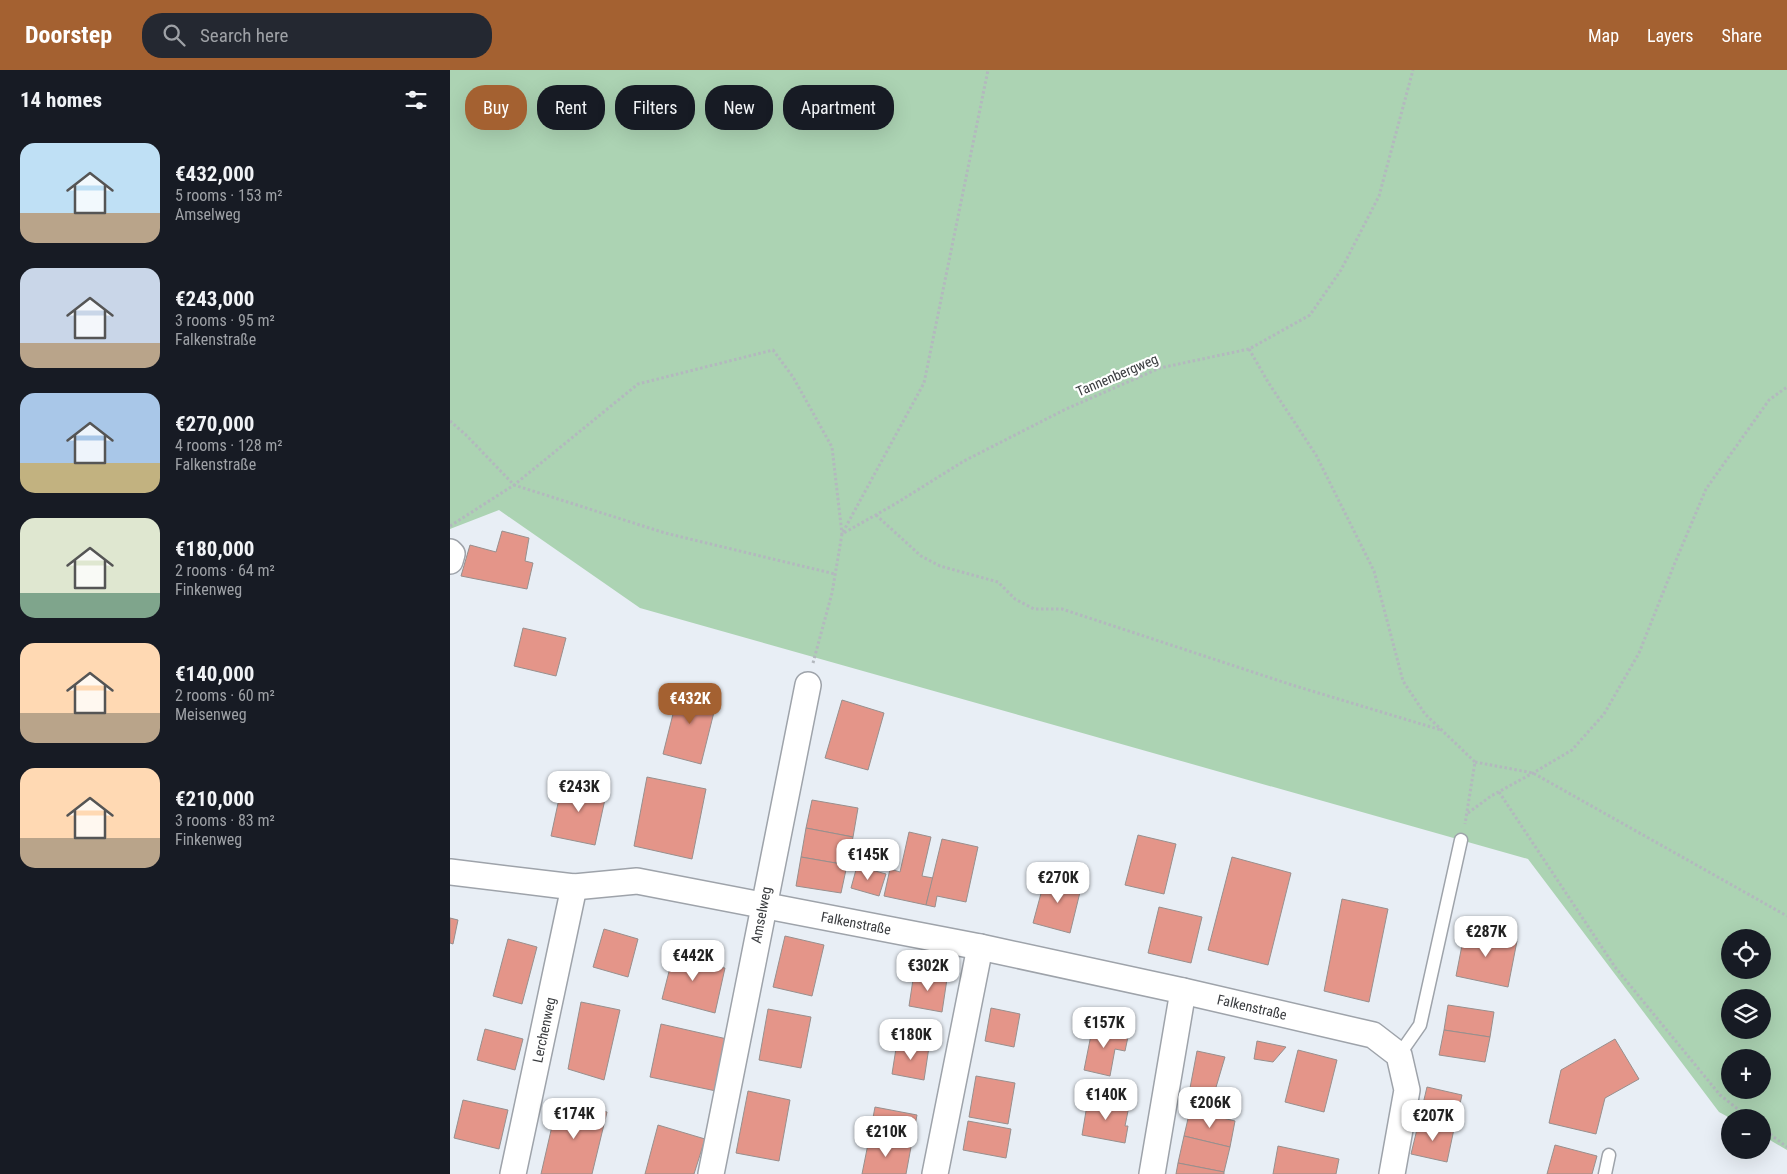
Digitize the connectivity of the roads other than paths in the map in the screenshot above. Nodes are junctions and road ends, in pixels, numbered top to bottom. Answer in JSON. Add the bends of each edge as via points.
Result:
{"nodes":[{"id":1,"x":808,"y":685,"type":"road end"},
{"id":2,"x":1461,"y":840,"type":"road end"},
{"id":3,"x":450,"y":872,"type":"edge"},
{"id":4,"x":574,"y":887,"type":"junction"},
{"id":5,"x":763,"y":904,"type":"junction"},
{"id":6,"x":980,"y":947,"type":"junction"},
{"id":7,"x":1183,"y":991,"type":"junction"},
{"id":8,"x":1399,"y":1056,"type":"junction"},
{"id":9,"x":1609,"y":1155,"type":"dead end"},
{"id":10,"x":514,"y":1174,"type":"edge"},
{"id":11,"x":711,"y":1174,"type":"edge"},
{"id":12,"x":935,"y":1174,"type":"edge"},
{"id":13,"x":1152,"y":1174,"type":"edge"},
{"id":14,"x":1392,"y":1174,"type":"edge"},
{"id":15,"x":1605,"y":1174,"type":"edge"}],
"edges":[{"from":1,"to":5,"type":"street","name":"Amselweg"},
{"from":2,"to":8,"type":"lane","via":[[1420,1025]]},
{"from":3,"to":4,"type":"street","name":"Falkenstraße"},
{"from":4,"to":5,"type":"street","name":"Falkenstraße","via":[[637,881]]},
{"from":4,"to":10,"type":"street","name":"Lerchenweg"},
{"from":5,"to":6,"type":"street","name":"Falkenstraße"},
{"from":5,"to":11,"type":"street","name":"Amselweg"},
{"from":6,"to":7,"type":"street","name":"Falkenstraße"},
{"from":6,"to":12,"type":"street"},
{"from":7,"to":8,"type":"street","name":"Falkenstraße","via":[[1373,1035]]},
{"from":7,"to":13,"type":"street"},
{"from":8,"to":14,"type":"street","via":[[1407,1090]]},
{"from":9,"to":15,"type":"lane"}]}
